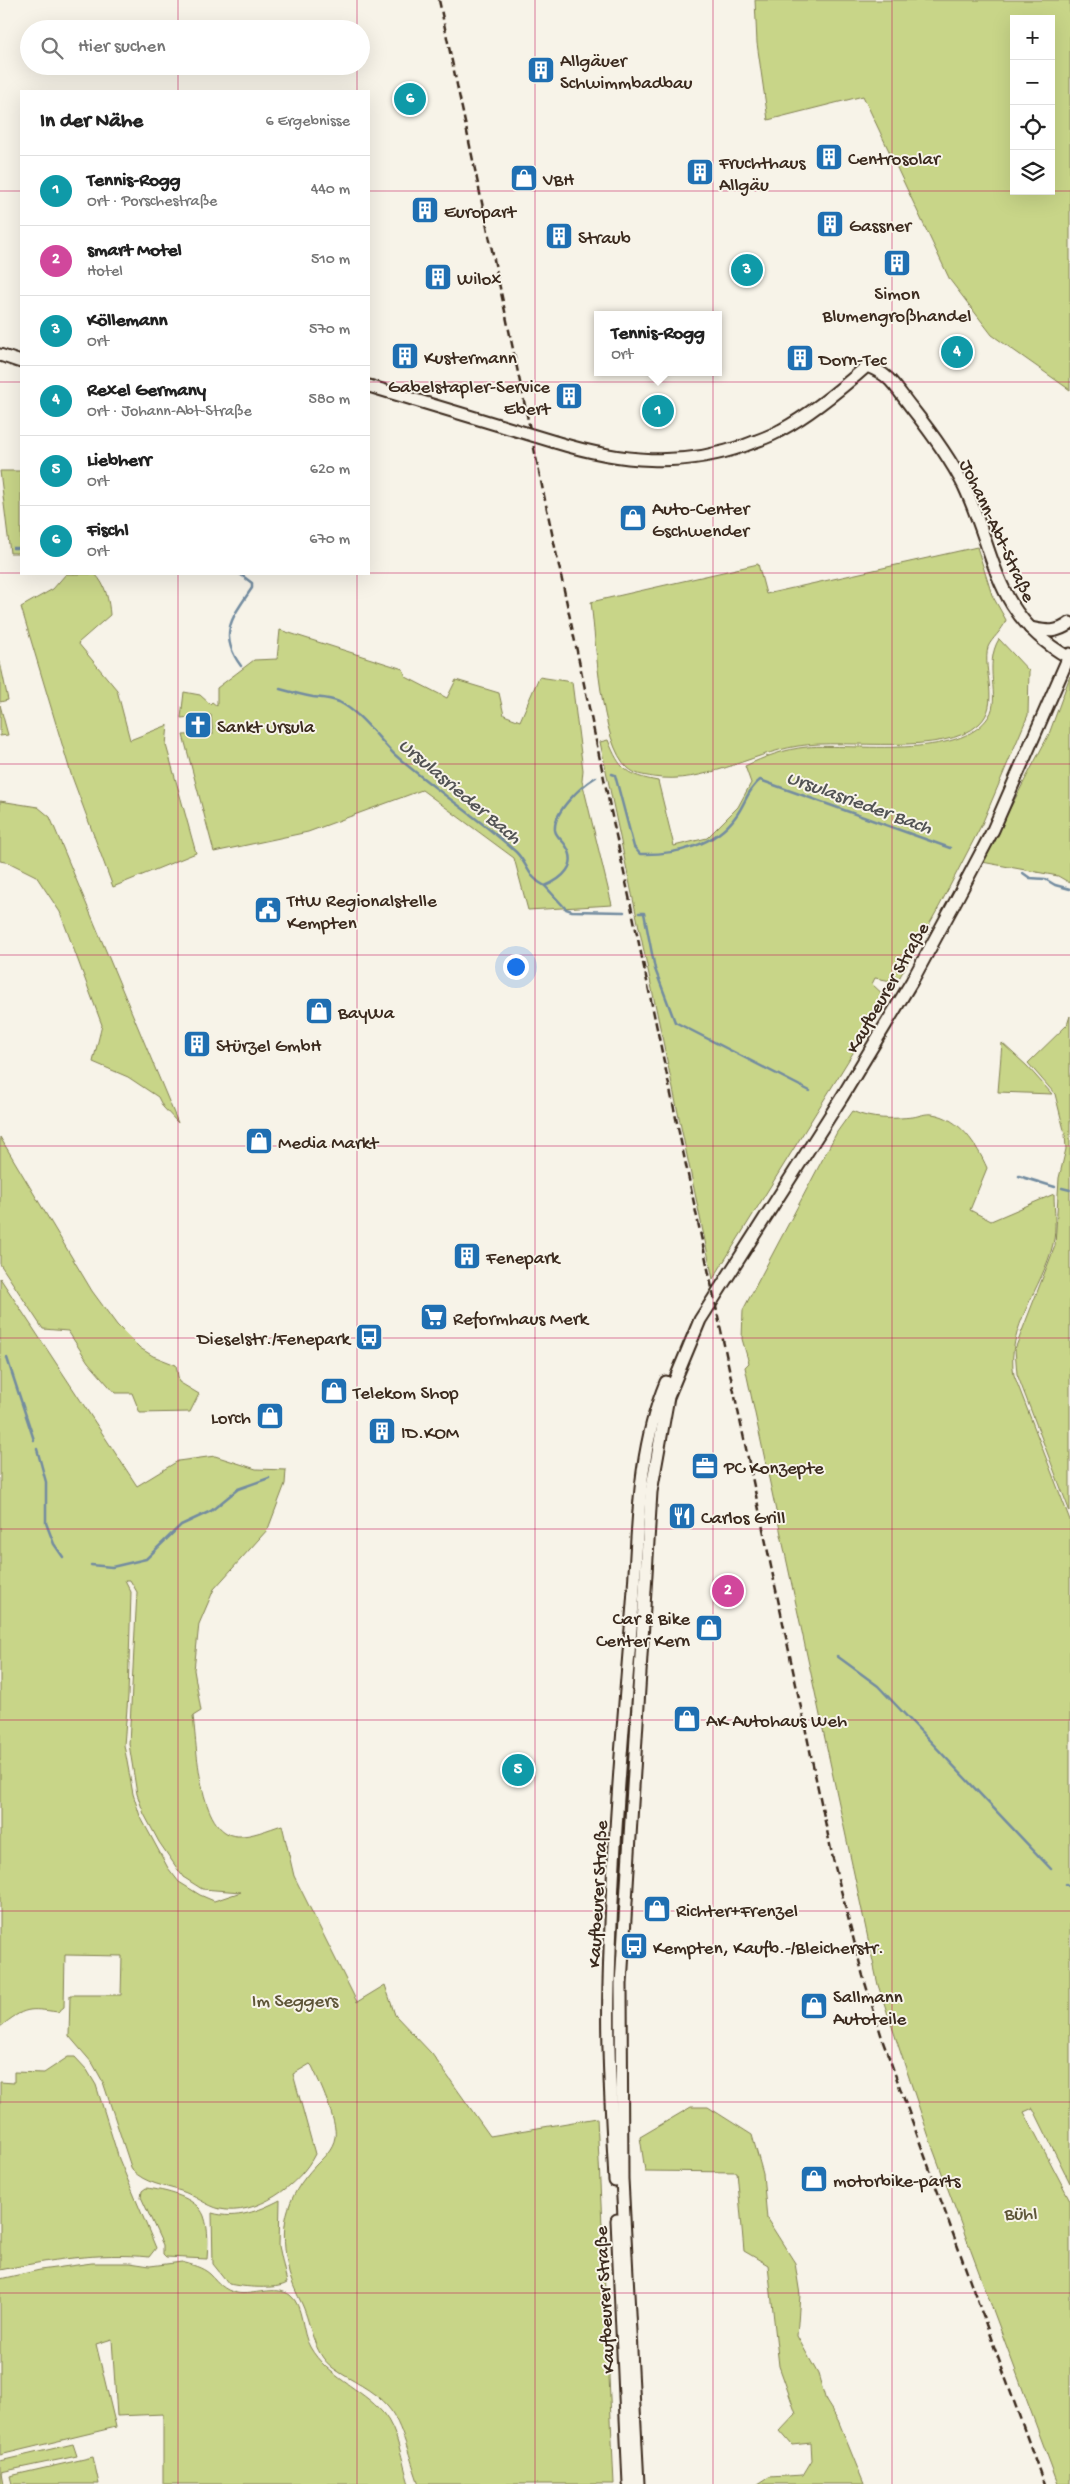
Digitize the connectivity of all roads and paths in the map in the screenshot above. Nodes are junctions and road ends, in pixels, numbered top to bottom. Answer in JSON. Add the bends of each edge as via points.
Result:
{"nodes":[{"id":1,"x":0,"y":356,"type":"edge"},
{"id":2,"x":20,"y":362,"type":"edge"},
{"id":3,"x":370,"y":386,"type":"edge"},
{"id":4,"x":1070,"y":623,"type":"edge"},
{"id":5,"x":1028,"y":628,"type":"junction"},
{"id":6,"x":1069,"y":656,"type":"edge"},
{"id":7,"x":700,"y":1320,"type":"junction"},
{"id":8,"x":629,"y":2484,"type":"edge"},
{"id":9,"x":638,"y":2484,"type":"edge"}],
"edges":[{"from":1,"to":2,"type":"main road"},
{"from":3,"to":5,"type":"main road","name":"Johann-Abt-Straße","bridge":true,"via":[[595,454],[649,461],[698,458],[728,451],[786,428],[867,366],[884,373],[938,444],[963,486],[1002,588]]},
{"from":4,"to":5,"type":"main road","via":[[1049,632]]},
{"from":5,"to":6,"type":"main road","name":"Johann-Abt-Straße"},
{"from":6,"to":7,"type":"main road","name":"Kaufbeurer Straße","via":[[993,830],[907,990]]},
{"from":7,"to":8,"type":"main road","name":"Kaufbeurer Straße","via":[[681,1346],[658,1400],[643,1462],[622,1747],[609,1984],[609,2048]]},
{"from":7,"to":9,"type":"main road","name":"Kaufbeurer Straße","via":[[668,1397],[651,1492],[621,1984],[622,2179]]}]}
